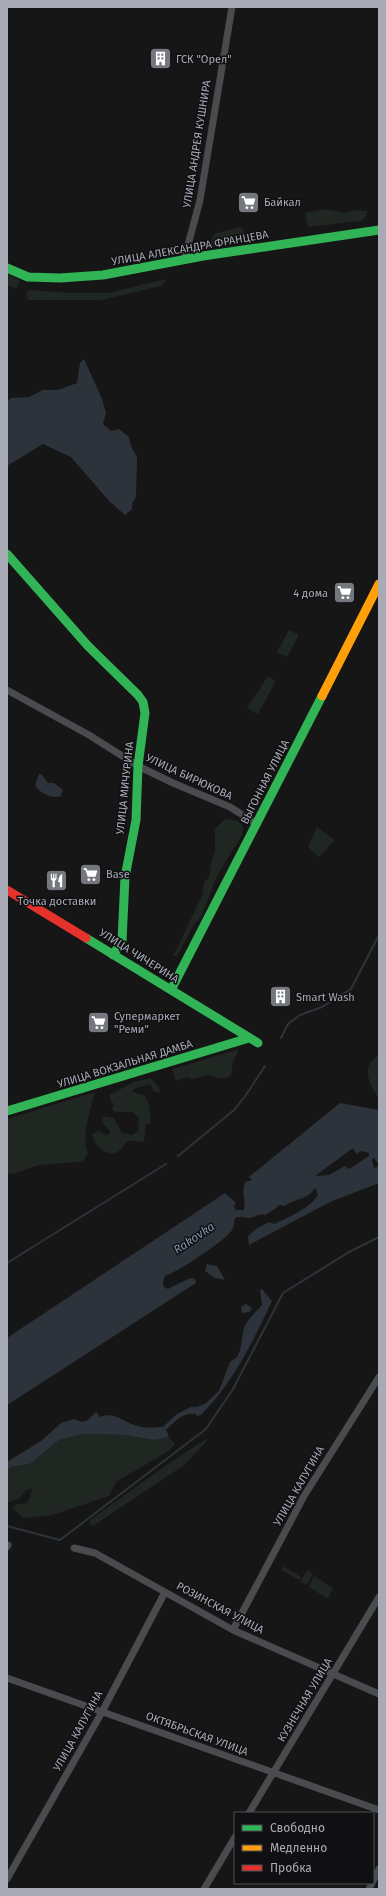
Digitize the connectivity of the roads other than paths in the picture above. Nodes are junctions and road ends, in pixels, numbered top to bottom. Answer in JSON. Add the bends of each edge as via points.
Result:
{"nodes":[{"id":1,"x":232,"y":7,"type":"edge"},
{"id":2,"x":379,"y":230,"type":"edge"},
{"id":3,"x":184,"y":260,"type":"junction"},
{"id":4,"x":7,"y":268,"type":"edge"},
{"id":5,"x":7,"y":554,"type":"edge"},
{"id":6,"x":379,"y":584,"type":"edge"},
{"id":7,"x":7,"y":690,"type":"edge"},
{"id":8,"x":138,"y":766,"type":"junction"},
{"id":9,"x":257,"y":824,"type":"junction"},
{"id":10,"x":7,"y":890,"type":"edge"},
{"id":11,"x":113,"y":955,"type":"junction"},
{"id":12,"x":170,"y":990,"type":"junction"},
{"id":13,"x":249,"y":1038,"type":"junction"},
{"id":14,"x":258,"y":1043,"type":"dead end"},
{"id":15,"x":7,"y":1112,"type":"edge"},
{"id":16,"x":379,"y":1377,"type":"edge"},
{"id":17,"x":74,"y":1548,"type":"dead end"},
{"id":18,"x":165,"y":1592,"type":"junction"},
{"id":19,"x":379,"y":1597,"type":"edge"},
{"id":20,"x":233,"y":1630,"type":"junction"},
{"id":21,"x":333,"y":1674,"type":"junction"},
{"id":22,"x":7,"y":1678,"type":"edge"},
{"id":23,"x":379,"y":1694,"type":"edge"},
{"id":24,"x":102,"y":1712,"type":"junction"},
{"id":25,"x":273,"y":1773,"type":"junction"},
{"id":26,"x":379,"y":1810,"type":"edge"},
{"id":27,"x":250,"y":1812,"type":"edge"},
{"id":28,"x":234,"y":1839,"type":"edge"},
{"id":29,"x":7,"y":1879,"type":"edge"},
{"id":30,"x":204,"y":1889,"type":"edge"}],
"edges":[{"from":1,"to":3,"type":"street","name":"УЛИЦА АНДРЕЯ КУШНИРА","via":[[200,200]]},
{"from":2,"to":3,"type":"street","name":"УЛИЦА АЛЕКСАНДРА ФРАНЦЕВА"},
{"from":3,"to":4,"type":"street","name":"УЛИЦА АЛЕКСАНДРА ФРАНЦЕВА","via":[[103,275],[60,278],[28,277]]},
{"from":5,"to":8,"type":"street","name":"УЛИЦА МИЧУРИНА","via":[[88,646],[143,702],[145,713]]},
{"from":6,"to":9,"type":"street","name":"ВЫГОННАЯ УЛИЦА"},
{"from":7,"to":8,"type":"street","name":"УЛИЦА БИРЮКОВА","via":[[90,735]]},
{"from":8,"to":9,"type":"street","name":"УЛИЦА БИРЮКОВА","via":[[230,807]]},
{"from":8,"to":11,"type":"street","name":"УЛИЦА МИЧУРИНА","via":[[136,820],[125,877],[122,941]]},
{"from":9,"to":12,"type":"street","name":"ВЫГОННАЯ УЛИЦА"},
{"from":10,"to":11,"type":"street","name":"УЛИЦА ЧИЧЕРИНА"},
{"from":11,"to":12,"type":"street","name":"УЛИЦА ЧИЧЕРИНА"},
{"from":12,"to":13,"type":"street","name":"УЛИЦА ЧИЧЕРИНА"},
{"from":13,"to":14,"type":"street","name":"УЛИЦА ЧИЧЕРИНА"},
{"from":13,"to":15,"type":"street","name":"УЛИЦА ВОКЗАЛЬНАЯ ДАМБА"},
{"from":16,"to":20,"type":"street","name":"УЛИЦА КАЛУГИНА","via":[[304,1496]]},
{"from":17,"to":18,"type":"street","name":"РОЗИНСКАЯ УЛИЦА","via":[[95,1553]]},
{"from":18,"to":20,"type":"street","name":"РОЗИНСКАЯ УЛИЦА"},
{"from":18,"to":24,"type":"street","name":"УЛИЦА КАЛУГИНА"},
{"from":19,"to":21,"type":"street","name":"КУЗНЕЧНАЯ УЛИЦА"},
{"from":20,"to":21,"type":"street","name":"РОЗИНСКАЯ УЛИЦА"},
{"from":21,"to":23,"type":"street","name":"РОЗИНСКАЯ УЛИЦА"},
{"from":21,"to":25,"type":"street","name":"КУЗНЕЧНАЯ УЛИЦА"},
{"from":22,"to":24,"type":"street","name":"ОКТЯБРЬСКАЯ УЛИЦА"},
{"from":24,"to":25,"type":"street","name":"ОКТЯБРЬСКАЯ УЛИЦА"},
{"from":24,"to":29,"type":"street","name":"УЛИЦА КАЛУГИНА"},
{"from":25,"to":26,"type":"street","name":"ОКТЯБРЬСКАЯ УЛИЦА"},
{"from":25,"to":27,"type":"street","name":"КУЗНЕЧНАЯ УЛИЦА"},
{"from":28,"to":30,"type":"street"}]}
